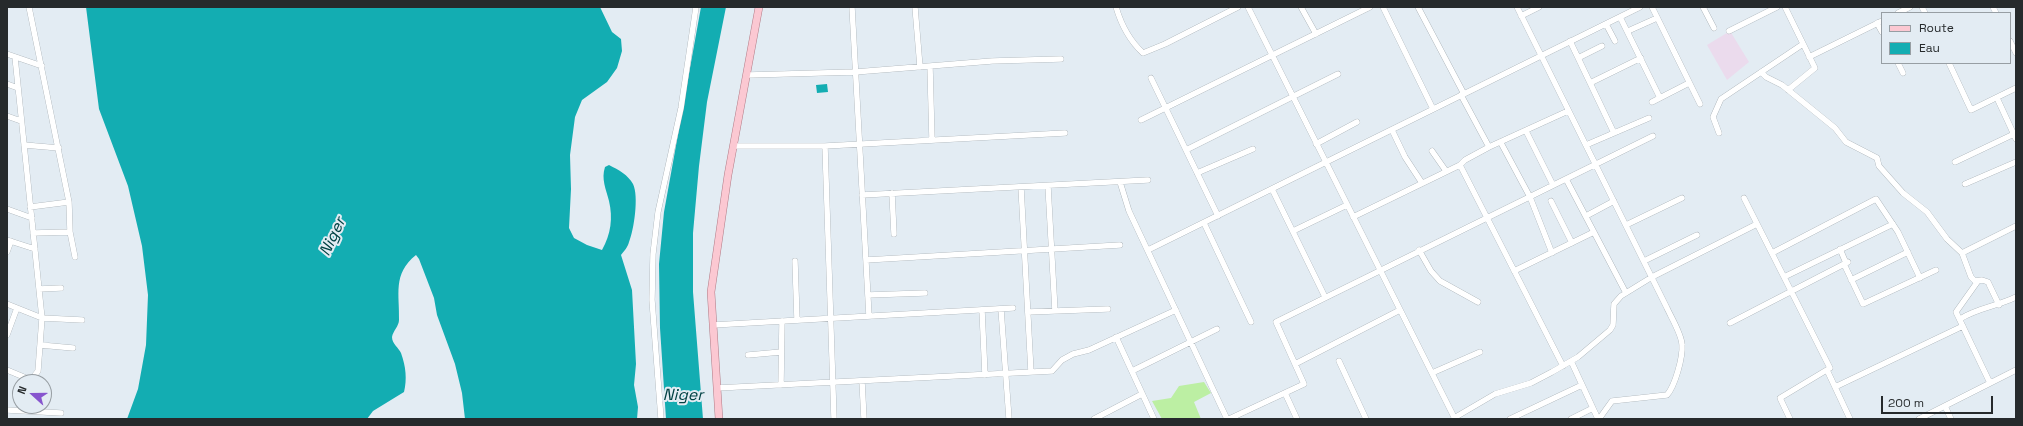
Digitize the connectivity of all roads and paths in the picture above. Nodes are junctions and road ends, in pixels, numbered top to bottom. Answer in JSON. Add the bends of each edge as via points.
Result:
{"nodes":[{"id":1,"x":29,"y":7,"type":"edge"},
{"id":2,"x":696,"y":7,"type":"edge"},
{"id":3,"x":759,"y":7,"type":"edge"},
{"id":4,"x":852,"y":7,"type":"edge"},
{"id":5,"x":915,"y":7,"type":"edge"},
{"id":6,"x":1116,"y":7,"type":"edge"},
{"id":7,"x":1238,"y":7,"type":"edge"},
{"id":8,"x":1248,"y":7,"type":"edge"},
{"id":9,"x":1301,"y":7,"type":"edge"},
{"id":10,"x":1370,"y":7,"type":"edge"},
{"id":11,"x":1383,"y":7,"type":"edge"},
{"id":12,"x":1418,"y":7,"type":"edge"},
{"id":13,"x":1517,"y":7,"type":"edge"},
{"id":14,"x":1539,"y":7,"type":"edge"},
{"id":15,"x":1640,"y":7,"type":"edge"},
{"id":16,"x":1652,"y":7,"type":"edge"},
{"id":17,"x":1703,"y":7,"type":"edge"},
{"id":18,"x":1777,"y":7,"type":"edge"},
{"id":19,"x":1785,"y":7,"type":"edge"},
{"id":20,"x":1910,"y":7,"type":"edge"},
{"id":21,"x":1900,"y":12,"type":"edge"},
{"id":22,"x":1522,"y":16,"type":"junction"},
{"id":23,"x":1620,"y":17,"type":"junction"},
{"id":24,"x":1658,"y":18,"type":"junction"},
{"id":25,"x":1880,"y":22,"type":"edge"},
{"id":26,"x":1606,"y":24,"type":"junction"},
{"id":27,"x":1714,"y":28,"type":"dead end"},
{"id":28,"x":1628,"y":31,"type":"junction"},
{"id":29,"x":1729,"y":32,"type":"dead end"},
{"id":30,"x":1316,"y":34,"type":"junction"},
{"id":31,"x":1570,"y":41,"type":"junction"},
{"id":32,"x":1615,"y":41,"type":"dead end"},
{"id":33,"x":1803,"y":44,"type":"junction"},
{"id":34,"x":2011,"y":44,"type":"edge"},
{"id":35,"x":1602,"y":46,"type":"dead end"},
{"id":36,"x":7,"y":54,"type":"edge"},
{"id":37,"x":2016,"y":54,"type":"edge"},
{"id":38,"x":1272,"y":56,"type":"junction"},
{"id":39,"x":1541,"y":56,"type":"junction"},
{"id":40,"x":1809,"y":56,"type":"junction"},
{"id":41,"x":15,"y":57,"type":"junction"},
{"id":42,"x":1578,"y":58,"type":"junction"},
{"id":43,"x":1641,"y":58,"type":"junction"},
{"id":44,"x":1061,"y":59,"type":"dead end"},
{"id":45,"x":1898,"y":64,"type":"edge"},
{"id":46,"x":1949,"y":64,"type":"edge"},
{"id":47,"x":42,"y":66,"type":"junction"},
{"id":48,"x":930,"y":66,"type":"junction"},
{"id":49,"x":920,"y":67,"type":"junction"},
{"id":50,"x":855,"y":72,"type":"junction"},
{"id":51,"x":1761,"y":72,"type":"junction"},
{"id":52,"x":1903,"y":73,"type":"dead end"},
{"id":53,"x":1338,"y":74,"type":"dead end"},
{"id":54,"x":748,"y":75,"type":"junction"},
{"id":55,"x":1151,"y":78,"type":"dead end"},
{"id":56,"x":1590,"y":83,"type":"junction"},
{"id":57,"x":1689,"y":83,"type":"junction"},
{"id":58,"x":7,"y":84,"type":"edge"},
{"id":59,"x":18,"y":88,"type":"junction"},
{"id":60,"x":2016,"y":88,"type":"edge"},
{"id":61,"x":1788,"y":90,"type":"junction"},
{"id":62,"x":1462,"y":95,"type":"junction"},
{"id":63,"x":1293,"y":96,"type":"junction"},
{"id":64,"x":1660,"y":98,"type":"junction"},
{"id":65,"x":1997,"y":98,"type":"junction"},
{"id":66,"x":1652,"y":102,"type":"dead end"},
{"id":67,"x":1700,"y":104,"type":"dead end"},
{"id":68,"x":1166,"y":108,"type":"junction"},
{"id":69,"x":1433,"y":109,"type":"junction"},
{"id":70,"x":1568,"y":111,"type":"junction"},
{"id":71,"x":7,"y":116,"type":"edge"},
{"id":72,"x":1649,"y":118,"type":"dead end"},
{"id":73,"x":1141,"y":120,"type":"dead end"},
{"id":74,"x":22,"y":121,"type":"junction"},
{"id":75,"x":1357,"y":122,"type":"dead end"},
{"id":76,"x":1392,"y":130,"type":"junction"},
{"id":77,"x":1526,"y":131,"type":"junction"},
{"id":78,"x":1065,"y":132,"type":"dead end"},
{"id":79,"x":1614,"y":133,"type":"junction"},
{"id":80,"x":1720,"y":133,"type":"dead end"},
{"id":81,"x":1653,"y":136,"type":"dead end"},
{"id":82,"x":2015,"y":138,"type":"edge"},
{"id":83,"x":932,"y":140,"type":"junction"},
{"id":84,"x":1501,"y":143,"type":"junction"},
{"id":85,"x":859,"y":144,"type":"junction"},
{"id":86,"x":1316,"y":144,"type":"junction"},
{"id":87,"x":24,"y":145,"type":"junction"},
{"id":88,"x":1586,"y":145,"type":"junction"},
{"id":89,"x":734,"y":146,"type":"junction"},
{"id":90,"x":825,"y":146,"type":"junction"},
{"id":91,"x":1489,"y":147,"type":"junction"},
{"id":92,"x":59,"y":148,"type":"junction"},
{"id":93,"x":1253,"y":149,"type":"dead end"},
{"id":94,"x":1186,"y":150,"type":"junction"},
{"id":95,"x":1432,"y":151,"type":"dead end"},
{"id":96,"x":1326,"y":162,"type":"junction"},
{"id":97,"x":1955,"y":162,"type":"dead end"},
{"id":98,"x":2016,"y":162,"type":"edge"},
{"id":99,"x":1460,"y":164,"type":"junction"},
{"id":100,"x":1596,"y":165,"type":"junction"},
{"id":101,"x":1446,"y":171,"type":"junction"},
{"id":102,"x":1197,"y":173,"type":"junction"},
{"id":103,"x":1566,"y":179,"type":"junction"},
{"id":104,"x":1148,"y":180,"type":"dead end"},
{"id":105,"x":1120,"y":182,"type":"junction"},
{"id":106,"x":1422,"y":183,"type":"junction"},
{"id":107,"x":1965,"y":184,"type":"dead end"},
{"id":108,"x":1553,"y":185,"type":"junction"},
{"id":109,"x":1048,"y":186,"type":"junction"},
{"id":110,"x":1020,"y":187,"type":"junction"},
{"id":111,"x":1272,"y":189,"type":"junction"},
{"id":112,"x":892,"y":193,"type":"junction"},
{"id":113,"x":862,"y":195,"type":"junction"},
{"id":114,"x":1530,"y":197,"type":"junction"},
{"id":115,"x":1682,"y":198,"type":"dead end"},
{"id":116,"x":1744,"y":198,"type":"dead end"},
{"id":117,"x":1551,"y":201,"type":"dead end"},
{"id":118,"x":1614,"y":201,"type":"junction"},
{"id":119,"x":69,"y":202,"type":"junction"},
{"id":120,"x":1347,"y":205,"type":"junction"},
{"id":121,"x":30,"y":207,"type":"junction"},
{"id":122,"x":7,"y":209,"type":"edge"},
{"id":123,"x":1218,"y":216,"type":"junction"},
{"id":124,"x":1586,"y":216,"type":"junction"},
{"id":125,"x":1353,"y":217,"type":"junction"},
{"id":126,"x":1487,"y":217,"type":"junction"},
{"id":127,"x":32,"y":218,"type":"junction"},
{"id":128,"x":1204,"y":223,"type":"junction"},
{"id":129,"x":1757,"y":224,"type":"junction"},
{"id":130,"x":1893,"y":224,"type":"junction"},
{"id":131,"x":1626,"y":226,"type":"junction"},
{"id":132,"x":2016,"y":226,"type":"edge"},
{"id":133,"x":1293,"y":231,"type":"junction"},
{"id":134,"x":70,"y":232,"type":"junction"},
{"id":135,"x":1594,"y":232,"type":"junction"},
{"id":136,"x":33,"y":233,"type":"junction"},
{"id":137,"x":894,"y":234,"type":"dead end"},
{"id":138,"x":1697,"y":235,"type":"dead end"},
{"id":139,"x":9,"y":241,"type":"edge"},
{"id":140,"x":1572,"y":244,"type":"junction"},
{"id":141,"x":1120,"y":245,"type":"dead end"},
{"id":142,"x":1052,"y":249,"type":"junction"},
{"id":143,"x":1840,"y":249,"type":"junction"},
{"id":144,"x":35,"y":250,"type":"junction"},
{"id":145,"x":1024,"y":250,"type":"junction"},
{"id":146,"x":1148,"y":250,"type":"junction"},
{"id":147,"x":1419,"y":250,"type":"junction"},
{"id":148,"x":7,"y":252,"type":"edge"},
{"id":149,"x":1908,"y":252,"type":"junction"},
{"id":150,"x":1552,"y":253,"type":"junction"},
{"id":151,"x":1772,"y":253,"type":"junction"},
{"id":152,"x":1962,"y":253,"type":"junction"},
{"id":153,"x":75,"y":257,"type":"dead end"},
{"id":154,"x":866,"y":260,"type":"junction"},
{"id":155,"x":795,"y":261,"type":"dead end"},
{"id":156,"x":1644,"y":261,"type":"junction"},
{"id":157,"x":1846,"y":263,"type":"junction"},
{"id":158,"x":1380,"y":270,"type":"junction"},
{"id":159,"x":1514,"y":270,"type":"junction"},
{"id":160,"x":1936,"y":270,"type":"dead end"},
{"id":161,"x":1652,"y":277,"type":"junction"},
{"id":162,"x":1784,"y":277,"type":"junction"},
{"id":163,"x":1920,"y":278,"type":"junction"},
{"id":164,"x":1851,"y":280,"type":"junction"},
{"id":165,"x":1978,"y":281,"type":"junction"},
{"id":166,"x":61,"y":288,"type":"dead end"},
{"id":167,"x":39,"y":289,"type":"junction"},
{"id":168,"x":1791,"y":291,"type":"junction"},
{"id":169,"x":925,"y":293,"type":"dead end"},
{"id":170,"x":1626,"y":293,"type":"junction"},
{"id":171,"x":868,"y":295,"type":"junction"},
{"id":172,"x":1326,"y":297,"type":"junction"},
{"id":173,"x":2016,"y":297,"type":"edge"},
{"id":174,"x":1478,"y":302,"type":"dead end"},
{"id":175,"x":7,"y":304,"type":"edge"},
{"id":176,"x":1999,"y":305,"type":"junction"},
{"id":177,"x":17,"y":308,"type":"junction"},
{"id":178,"x":1013,"y":308,"type":"dead end"},
{"id":179,"x":1001,"y":309,"type":"junction"},
{"id":180,"x":1108,"y":309,"type":"dead end"},
{"id":181,"x":982,"y":310,"type":"junction"},
{"id":182,"x":1176,"y":310,"type":"junction"},
{"id":183,"x":1400,"y":310,"type":"junction"},
{"id":184,"x":1055,"y":311,"type":"junction"},
{"id":185,"x":1028,"y":312,"type":"junction"},
{"id":186,"x":869,"y":316,"type":"junction"},
{"id":187,"x":42,"y":318,"type":"junction"},
{"id":188,"x":831,"y":318,"type":"junction"},
{"id":189,"x":1960,"y":319,"type":"junction"},
{"id":190,"x":82,"y":320,"type":"dead end"},
{"id":191,"x":797,"y":320,"type":"junction"},
{"id":192,"x":782,"y":321,"type":"junction"},
{"id":193,"x":1251,"y":322,"type":"dead end"},
{"id":194,"x":1730,"y":322,"type":"dead end"},
{"id":195,"x":713,"y":325,"type":"junction"},
{"id":196,"x":1963,"y":326,"type":"junction"},
{"id":197,"x":1217,"y":329,"type":"dead end"},
{"id":198,"x":7,"y":335,"type":"edge"},
{"id":199,"x":1116,"y":337,"type":"junction"},
{"id":200,"x":1191,"y":342,"type":"junction"},
{"id":201,"x":40,"y":345,"type":"junction"},
{"id":202,"x":73,"y":348,"type":"dead end"},
{"id":203,"x":781,"y":352,"type":"junction"},
{"id":204,"x":1480,"y":352,"type":"dead end"},
{"id":205,"x":748,"y":354,"type":"dead end"},
{"id":206,"x":1339,"y":361,"type":"dead end"},
{"id":207,"x":1571,"y":361,"type":"junction"},
{"id":208,"x":1295,"y":364,"type":"junction"},
{"id":209,"x":1563,"y":366,"type":"junction"},
{"id":210,"x":7,"y":370,"type":"edge"},
{"id":211,"x":1827,"y":370,"type":"junction"},
{"id":212,"x":2016,"y":370,"type":"edge"},
{"id":213,"x":1132,"y":371,"type":"junction"},
{"id":214,"x":1032,"y":372,"type":"junction"},
{"id":215,"x":1432,"y":373,"type":"junction"},
{"id":216,"x":985,"y":374,"type":"junction"},
{"id":217,"x":1006,"y":374,"type":"junction"},
{"id":218,"x":862,"y":381,"type":"junction"},
{"id":219,"x":833,"y":383,"type":"junction"},
{"id":220,"x":1990,"y":383,"type":"junction"},
{"id":221,"x":781,"y":385,"type":"junction"},
{"id":222,"x":1582,"y":385,"type":"junction"},
{"id":223,"x":1835,"y":387,"type":"junction"},
{"id":224,"x":717,"y":388,"type":"junction"},
{"id":225,"x":1285,"y":393,"type":"junction"},
{"id":226,"x":1142,"y":394,"type":"junction"},
{"id":227,"x":1945,"y":406,"type":"junction"},
{"id":228,"x":1593,"y":408,"type":"junction"},
{"id":229,"x":7,"y":410,"type":"edge"},
{"id":230,"x":61,"y":413,"type":"dead end"},
{"id":231,"x":1454,"y":418,"type":"edge"},
{"id":232,"x":661,"y":419,"type":"edge"},
{"id":233,"x":719,"y":419,"type":"edge"},
{"id":234,"x":834,"y":419,"type":"edge"},
{"id":235,"x":864,"y":419,"type":"edge"},
{"id":236,"x":1009,"y":419,"type":"edge"},
{"id":237,"x":1094,"y":419,"type":"edge"},
{"id":238,"x":1154,"y":419,"type":"edge"},
{"id":239,"x":1228,"y":419,"type":"edge"},
{"id":240,"x":1297,"y":419,"type":"edge"},
{"id":241,"x":1366,"y":419,"type":"edge"},
{"id":242,"x":1510,"y":419,"type":"edge"},
{"id":243,"x":1571,"y":419,"type":"edge"},
{"id":244,"x":1598,"y":419,"type":"edge"},
{"id":245,"x":1790,"y":419,"type":"edge"},
{"id":246,"x":1850,"y":419,"type":"edge"},
{"id":247,"x":1919,"y":419,"type":"edge"},
{"id":248,"x":1951,"y":419,"type":"edge"}],
"edges":[{"from":1,"to":47,"type":"street"},
{"from":2,"to":232,"type":"street","via":[[681,108],[660,205],[653,254],[652,300]]},
{"from":3,"to":54,"type":"main road"},
{"from":4,"to":50,"type":"street"},
{"from":5,"to":49,"type":"street"},
{"from":6,"to":7,"type":"street","via":[[1120,22],[1143,53]]},
{"from":8,"to":38,"type":"street"},
{"from":9,"to":30,"type":"street"},
{"from":10,"to":30,"type":"street"},
{"from":11,"to":69,"type":"street"},
{"from":12,"to":62,"type":"street"},
{"from":13,"to":22,"type":"street"},
{"from":14,"to":22,"type":"street"},
{"from":15,"to":23,"type":"street"},
{"from":16,"to":24,"type":"street"},
{"from":17,"to":27,"type":"street"},
{"from":18,"to":29,"type":"street"},
{"from":19,"to":33,"type":"street"},
{"from":20,"to":21,"type":"street"},
{"from":22,"to":39,"type":"street"},
{"from":23,"to":26,"type":"street"},
{"from":23,"to":28,"type":"street"},
{"from":24,"to":28,"type":"street"},
{"from":24,"to":57,"type":"street"},
{"from":25,"to":40,"type":"street"},
{"from":26,"to":31,"type":"street"},
{"from":26,"to":32,"type":"street"},
{"from":28,"to":43,"type":"street"},
{"from":30,"to":38,"type":"street"},
{"from":31,"to":39,"type":"street"},
{"from":31,"to":42,"type":"street"},
{"from":33,"to":40,"type":"street"},
{"from":33,"to":51,"type":"street"},
{"from":34,"to":37,"type":"street"},
{"from":35,"to":42,"type":"street"},
{"from":36,"to":41,"type":"street"},
{"from":38,"to":63,"type":"street"},
{"from":38,"to":68,"type":"street"},
{"from":39,"to":62,"type":"street"},
{"from":39,"to":70,"type":"street"},
{"from":40,"to":61,"type":"street","via":[[1815,68]]},
{"from":41,"to":47,"type":"street"},
{"from":41,"to":59,"type":"street"},
{"from":42,"to":56,"type":"street"},
{"from":43,"to":56,"type":"street"},
{"from":43,"to":64,"type":"street"},
{"from":44,"to":48,"type":"street"},
{"from":45,"to":52,"type":"street"},
{"from":46,"to":65,"type":"street","via":[[1971,110]]},
{"from":47,"to":92,"type":"street"},
{"from":48,"to":49,"type":"street"},
{"from":48,"to":83,"type":"street"},
{"from":49,"to":50,"type":"street"},
{"from":50,"to":54,"type":"street"},
{"from":50,"to":85,"type":"street"},
{"from":51,"to":61,"type":"street"},
{"from":51,"to":80,"type":"street","via":[[1721,99],[1713,117]]},
{"from":53,"to":63,"type":"street"},
{"from":54,"to":89,"type":"main road"},
{"from":55,"to":68,"type":"street"},
{"from":56,"to":79,"type":"street"},
{"from":57,"to":64,"type":"street"},
{"from":57,"to":67,"type":"street"},
{"from":58,"to":59,"type":"street"},
{"from":59,"to":74,"type":"street"},
{"from":60,"to":65,"type":"street"},
{"from":61,"to":152,"type":"street","via":[[1835,128],[1846,142],[1877,158],[1879,166],[1903,194],[1927,212]]},
{"from":62,"to":69,"type":"street"},
{"from":62,"to":91,"type":"street"},
{"from":63,"to":86,"type":"street"},
{"from":63,"to":94,"type":"street"},
{"from":64,"to":66,"type":"street"},
{"from":65,"to":82,"type":"street"},
{"from":68,"to":73,"type":"street"},
{"from":68,"to":94,"type":"street"},
{"from":69,"to":76,"type":"street"},
{"from":70,"to":77,"type":"street"},
{"from":70,"to":88,"type":"street"},
{"from":71,"to":74,"type":"street"},
{"from":72,"to":79,"type":"street"},
{"from":74,"to":87,"type":"street"},
{"from":75,"to":86,"type":"street"},
{"from":76,"to":96,"type":"street"},
{"from":76,"to":106,"type":"street"},
{"from":77,"to":84,"type":"street"},
{"from":77,"to":108,"type":"street"},
{"from":78,"to":83,"type":"street"},
{"from":79,"to":88,"type":"street"},
{"from":81,"to":100,"type":"street"},
{"from":82,"to":97,"type":"street"},
{"from":83,"to":85,"type":"street"},
{"from":84,"to":91,"type":"street"},
{"from":84,"to":114,"type":"street"},
{"from":85,"to":90,"type":"street"},
{"from":85,"to":113,"type":"street"},
{"from":86,"to":96,"type":"street"},
{"from":87,"to":92,"type":"street"},
{"from":87,"to":121,"type":"street"},
{"from":88,"to":100,"type":"street"},
{"from":89,"to":90,"type":"street"},
{"from":89,"to":195,"type":"main road","via":[[712,285]]},
{"from":90,"to":188,"type":"street"},
{"from":91,"to":99,"type":"street"},
{"from":92,"to":119,"type":"street"},
{"from":93,"to":102,"type":"street"},
{"from":94,"to":102,"type":"street"},
{"from":95,"to":101,"type":"street"},
{"from":96,"to":111,"type":"street"},
{"from":96,"to":120,"type":"street"},
{"from":98,"to":107,"type":"street"},
{"from":99,"to":101,"type":"street"},
{"from":99,"to":126,"type":"street"},
{"from":100,"to":103,"type":"street"},
{"from":100,"to":118,"type":"street"},
{"from":101,"to":106,"type":"street"},
{"from":102,"to":123,"type":"street"},
{"from":103,"to":108,"type":"street"},
{"from":103,"to":124,"type":"street"},
{"from":104,"to":105,"type":"street"},
{"from":105,"to":109,"type":"street"},
{"from":105,"to":146,"type":"street","via":[[1129,211]]},
{"from":106,"to":125,"type":"street"},
{"from":108,"to":114,"type":"street"},
{"from":109,"to":110,"type":"street"},
{"from":109,"to":142,"type":"street"},
{"from":110,"to":112,"type":"street"},
{"from":110,"to":145,"type":"street"},
{"from":111,"to":123,"type":"street"},
{"from":111,"to":133,"type":"street"},
{"from":112,"to":113,"type":"street"},
{"from":112,"to":137,"type":"street"},
{"from":113,"to":154,"type":"street"},
{"from":114,"to":126,"type":"street"},
{"from":114,"to":150,"type":"street"},
{"from":115,"to":131,"type":"street"},
{"from":116,"to":129,"type":"street"},
{"from":117,"to":140,"type":"street"},
{"from":118,"to":124,"type":"street"},
{"from":118,"to":131,"type":"street"},
{"from":119,"to":121,"type":"street"},
{"from":119,"to":134,"type":"street"},
{"from":120,"to":125,"type":"street"},
{"from":120,"to":133,"type":"street"},
{"from":121,"to":127,"type":"street"},
{"from":122,"to":127,"type":"street"},
{"from":123,"to":128,"type":"street"},
{"from":124,"to":135,"type":"street"},
{"from":125,"to":158,"type":"street"},
{"from":126,"to":147,"type":"street"},
{"from":126,"to":159,"type":"street"},
{"from":127,"to":136,"type":"street"},
{"from":128,"to":146,"type":"street"},
{"from":128,"to":193,"type":"street"},
{"from":129,"to":151,"type":"street"},
{"from":129,"to":161,"type":"street"},
{"from":130,"to":143,"type":"street"},
{"from":130,"to":149,"type":"street"},
{"from":130,"to":151,"type":"street","via":[[1876,199]]},
{"from":131,"to":156,"type":"street"},
{"from":132,"to":152,"type":"street"},
{"from":133,"to":172,"type":"street"},
{"from":134,"to":136,"type":"street"},
{"from":134,"to":153,"type":"street"},
{"from":135,"to":140,"type":"street"},
{"from":135,"to":170,"type":"street"},
{"from":136,"to":144,"type":"street"},
{"from":138,"to":156,"type":"street"},
{"from":139,"to":144,"type":"street"},
{"from":139,"to":148,"type":"street"},
{"from":140,"to":150,"type":"street"},
{"from":141,"to":142,"type":"street"},
{"from":142,"to":145,"type":"street"},
{"from":142,"to":184,"type":"street"},
{"from":143,"to":157,"type":"street"},
{"from":143,"to":162,"type":"street"},
{"from":144,"to":167,"type":"street"},
{"from":145,"to":154,"type":"street"},
{"from":145,"to":185,"type":"street"},
{"from":146,"to":182,"type":"street"},
{"from":147,"to":158,"type":"street"},
{"from":147,"to":174,"type":"street","via":[[1440,281]]},
{"from":149,"to":163,"type":"street"},
{"from":149,"to":164,"type":"street"},
{"from":150,"to":159,"type":"street"},
{"from":151,"to":162,"type":"street"},
{"from":152,"to":165,"type":"street","via":[[1971,277]]},
{"from":154,"to":171,"type":"street"},
{"from":155,"to":191,"type":"street"},
{"from":156,"to":161,"type":"street"},
{"from":157,"to":164,"type":"street"},
{"from":157,"to":168,"type":"street"},
{"from":158,"to":172,"type":"street"},
{"from":158,"to":183,"type":"street"},
{"from":159,"to":209,"type":"street"},
{"from":160,"to":163,"type":"street"},
{"from":161,"to":170,"type":"street"},
{"from":161,"to":244,"type":"street","via":[[1682,344],[1672,387],[1667,395],[1663,396],[1612,400]]},
{"from":162,"to":168,"type":"street"},
{"from":163,"to":164,"type":"street","via":[[1863,304]]},
{"from":165,"to":176,"type":"street","via":[[1988,282]]},
{"from":165,"to":189,"type":"street","via":[[1956,312]]},
{"from":166,"to":167,"type":"street"},
{"from":167,"to":187,"type":"street"},
{"from":168,"to":194,"type":"street"},
{"from":168,"to":211,"type":"street","via":[[1830,368]]},
{"from":169,"to":171,"type":"street"},
{"from":170,"to":207,"type":"street","via":[[1614,304],[1610,330]]},
{"from":171,"to":186,"type":"street"},
{"from":172,"to":208,"type":"street","via":[[1276,322]]},
{"from":173,"to":176,"type":"street"},
{"from":175,"to":177,"type":"street"},
{"from":176,"to":189,"type":"street","via":[[1978,310]]},
{"from":177,"to":187,"type":"street"},
{"from":177,"to":198,"type":"street"},
{"from":178,"to":179,"type":"street"},
{"from":179,"to":181,"type":"street"},
{"from":179,"to":217,"type":"street"},
{"from":180,"to":184,"type":"street"},
{"from":181,"to":186,"type":"street"},
{"from":181,"to":216,"type":"street"},
{"from":182,"to":199,"type":"street"},
{"from":182,"to":200,"type":"street"},
{"from":183,"to":208,"type":"street"},
{"from":183,"to":215,"type":"street"},
{"from":184,"to":185,"type":"street"},
{"from":185,"to":214,"type":"street"},
{"from":186,"to":188,"type":"street"},
{"from":187,"to":190,"type":"street"},
{"from":187,"to":201,"type":"street"},
{"from":188,"to":191,"type":"street"},
{"from":188,"to":219,"type":"street"},
{"from":189,"to":196,"type":"street"},
{"from":191,"to":192,"type":"street"},
{"from":192,"to":195,"type":"street"},
{"from":192,"to":203,"type":"street"},
{"from":195,"to":224,"type":"main road"},
{"from":196,"to":220,"type":"street"},
{"from":196,"to":223,"type":"street"},
{"from":197,"to":200,"type":"street"},
{"from":199,"to":213,"type":"street"},
{"from":199,"to":214,"type":"street","via":[[1089,350],[1073,354],[1052,371]]},
{"from":200,"to":213,"type":"street"},
{"from":200,"to":239,"type":"street"},
{"from":201,"to":202,"type":"street"},
{"from":201,"to":210,"type":"street","via":[[38,371],[31,380]]},
{"from":203,"to":205,"type":"street"},
{"from":203,"to":221,"type":"street"},
{"from":204,"to":215,"type":"street"},
{"from":206,"to":241,"type":"street"},
{"from":207,"to":209,"type":"street"},
{"from":207,"to":222,"type":"street"},
{"from":208,"to":225,"type":"street","via":[[1304,384]]},
{"from":209,"to":231,"type":"street","via":[[1531,382],[1495,394]]},
{"from":211,"to":223,"type":"street"},
{"from":211,"to":245,"type":"street","via":[[1780,398]]},
{"from":212,"to":220,"type":"street"},
{"from":213,"to":226,"type":"street"},
{"from":214,"to":217,"type":"street"},
{"from":215,"to":231,"type":"street"},
{"from":216,"to":217,"type":"street"},
{"from":216,"to":218,"type":"street"},
{"from":217,"to":236,"type":"street"},
{"from":218,"to":219,"type":"street"},
{"from":218,"to":235,"type":"street"},
{"from":219,"to":221,"type":"street"},
{"from":219,"to":234,"type":"street"},
{"from":220,"to":227,"type":"street"},
{"from":221,"to":224,"type":"street"},
{"from":222,"to":228,"type":"street"},
{"from":222,"to":242,"type":"street"},
{"from":223,"to":246,"type":"street"},
{"from":224,"to":233,"type":"main road"},
{"from":225,"to":239,"type":"street"},
{"from":225,"to":240,"type":"street"},
{"from":226,"to":237,"type":"street"},
{"from":226,"to":238,"type":"street"},
{"from":227,"to":247,"type":"street"},
{"from":227,"to":248,"type":"street"},
{"from":228,"to":243,"type":"street"},
{"from":228,"to":244,"type":"street"},
{"from":229,"to":230,"type":"street"}]}
